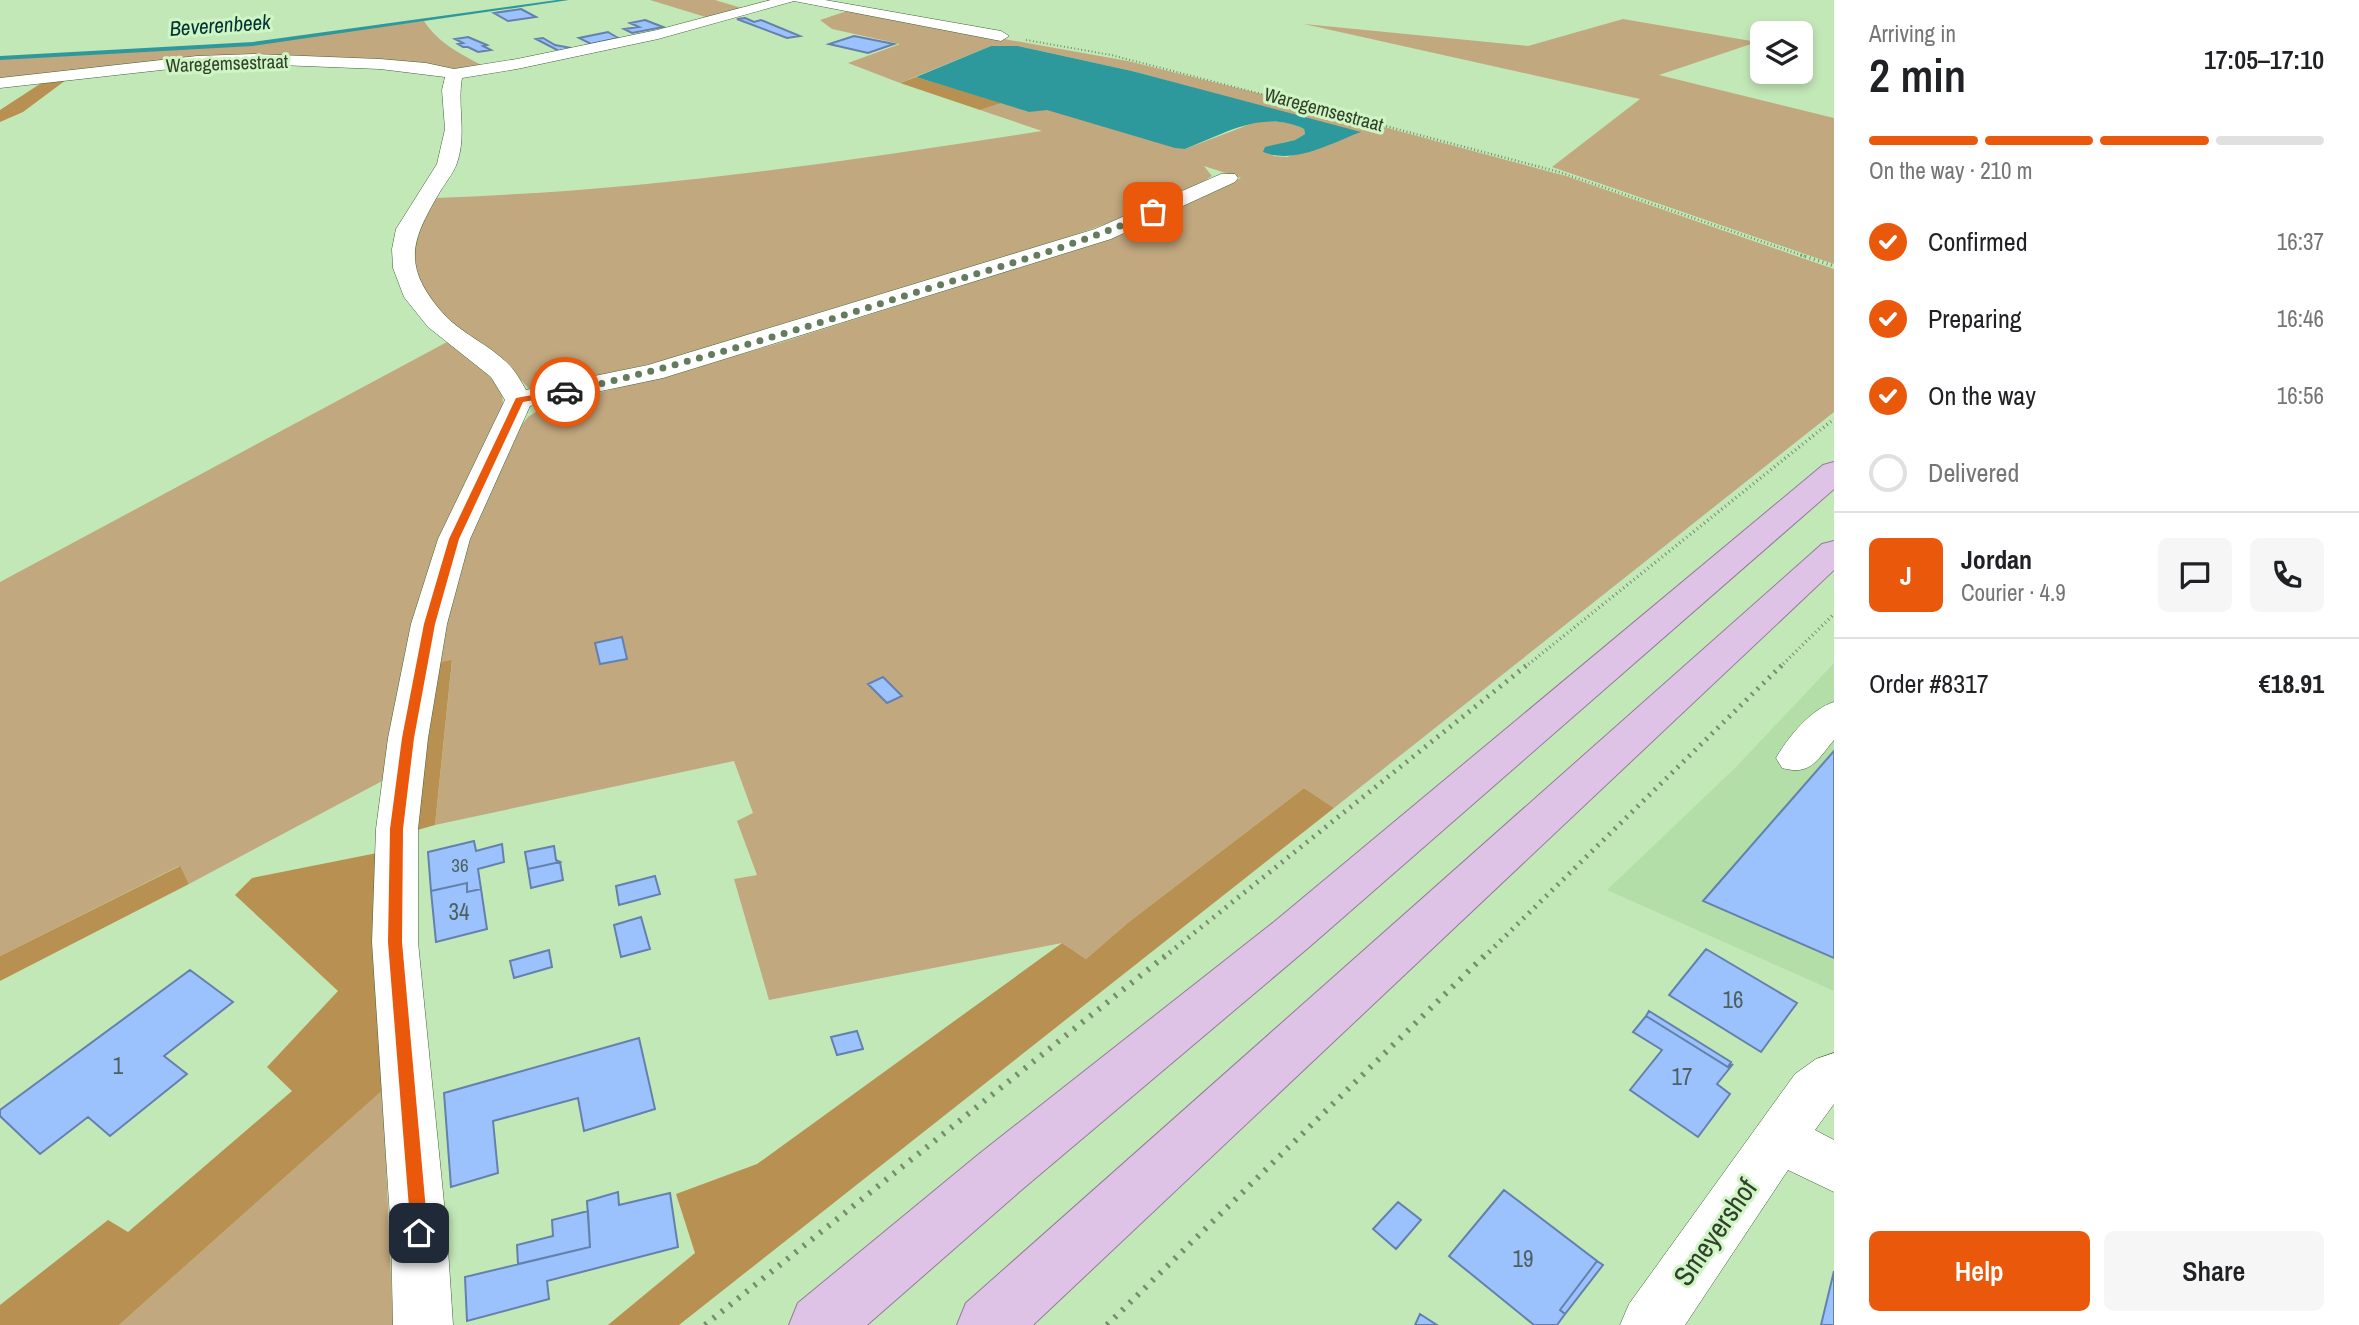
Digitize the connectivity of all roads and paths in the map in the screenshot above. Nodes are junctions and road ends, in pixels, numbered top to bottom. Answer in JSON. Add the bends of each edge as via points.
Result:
{"nodes":[{"id":1,"x":788,"y":0,"type":"edge"},
{"id":2,"x":801,"y":0,"type":"edge"},
{"id":3,"x":1001,"y":36,"type":"joint"},
{"id":4,"x":454,"y":74,"type":"junction"},
{"id":5,"x":0,"y":83,"type":"edge"},
{"id":6,"x":1228,"y":178,"type":"dead end"},
{"id":7,"x":1834,"y":266,"type":"edge"},
{"id":8,"x":519,"y":400,"type":"junction"},
{"id":9,"x":1834,"y":419,"type":"edge"},
{"id":10,"x":1834,"y":472,"type":"edge"},
{"id":11,"x":1834,"y":551,"type":"edge"},
{"id":12,"x":1834,"y":614,"type":"edge"},
{"id":13,"x":1834,"y":715,"type":"edge"},
{"id":14,"x":1796,"y":758,"type":"dead end"},
{"id":15,"x":1834,"y":1074,"type":"edge"},
{"id":16,"x":1780,"y":1139,"type":"junction"},
{"id":17,"x":1834,"y":1167,"type":"edge"},
{"id":18,"x":423,"y":1325,"type":"edge"},
{"id":19,"x":705,"y":1325,"type":"edge"},
{"id":20,"x":820,"y":1325,"type":"edge"},
{"id":21,"x":988,"y":1325,"type":"edge"},
{"id":22,"x":1107,"y":1325,"type":"edge"},
{"id":23,"x":1650,"y":1325,"type":"edge"}],
"edges":[{"from":1,"to":4,"type":"street","name":"Waregemsestraat","via":[[658,34]]},
{"from":2,"to":3,"type":"street"},
{"from":3,"to":7,"type":"path","name":"Waregemsestraat","via":[[1111,55],[1559,172]]},
{"from":4,"to":5,"type":"street","name":"Waregemsestraat","via":[[380,64],[243,60]]},
{"from":4,"to":8,"type":"street","via":[[454,129],[447,164],[407,229],[405,268],[416,297],[437,321],[501,372]]},
{"from":6,"to":8,"type":"street","via":[[1103,234],[653,372]]},
{"from":8,"to":18,"type":"street","via":[[450,551],[429,624],[397,829],[395,942]]},
{"from":9,"to":19,"type":"path"},
{"from":10,"to":20,"type":"main road","via":[[1291,935]]},
{"from":11,"to":21,"type":"main road"},
{"from":12,"to":22,"type":"path"},
{"from":13,"to":14,"type":"street"},
{"from":15,"to":16,"type":"street","name":"Smeyershof","via":[[1813,1090]]},
{"from":16,"to":17,"type":"street"},
{"from":16,"to":23,"type":"street","name":"Smeyershof"}]}
